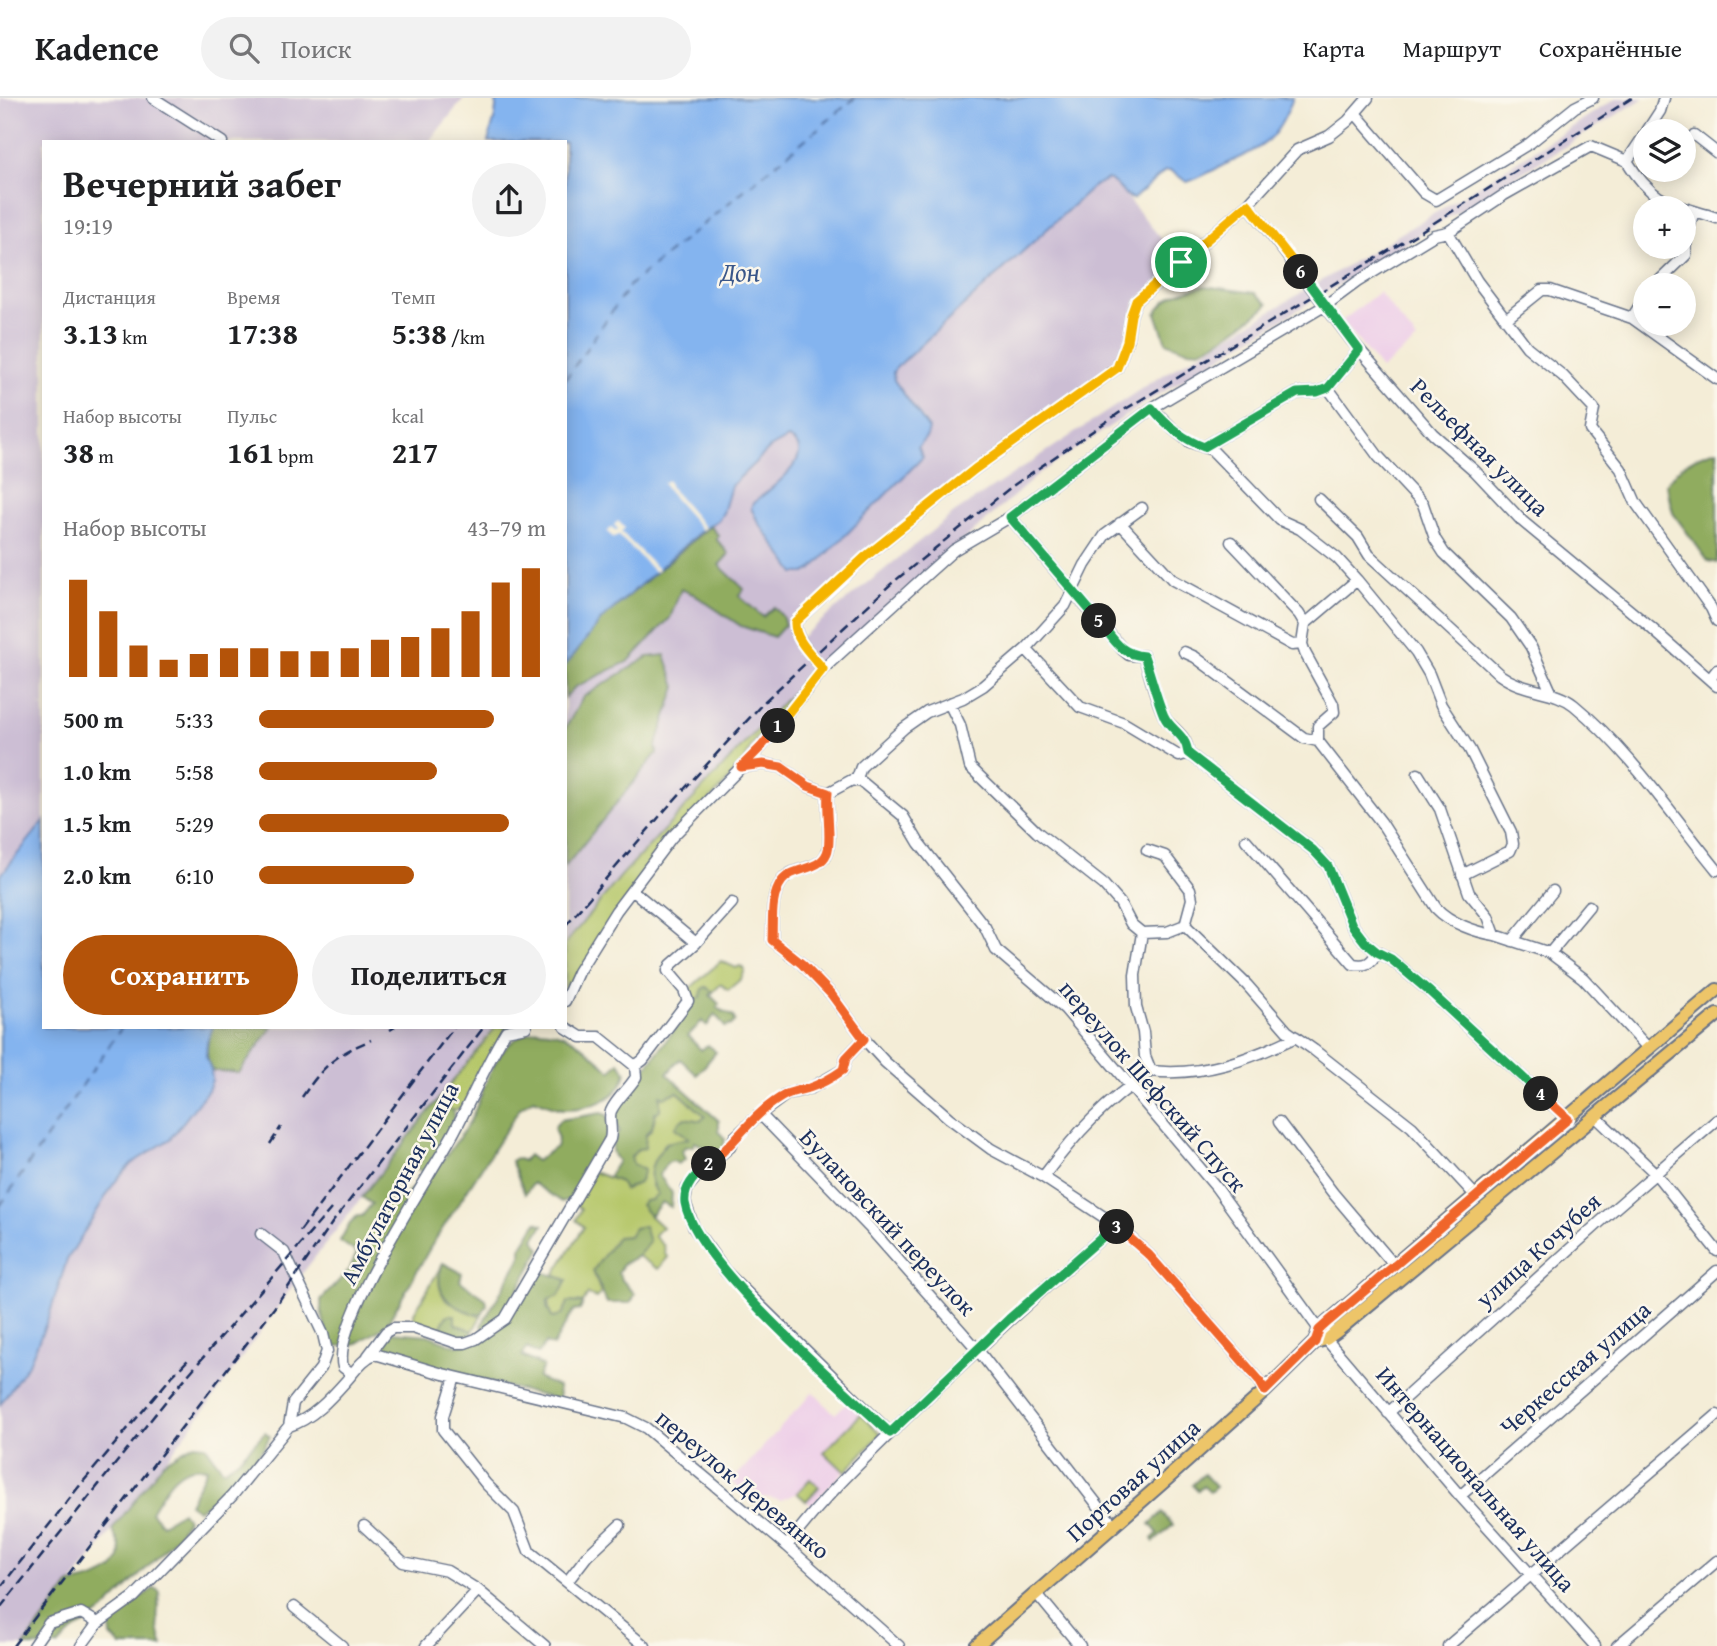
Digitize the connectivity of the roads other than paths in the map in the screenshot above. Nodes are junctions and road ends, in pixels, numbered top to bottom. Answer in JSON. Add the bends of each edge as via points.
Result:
{"nodes":[{"id":1,"x":153,"y":98,"type":"edge"},
{"id":2,"x":1368,"y":98,"type":"edge"},
{"id":3,"x":1593,"y":98,"type":"edge"},
{"id":4,"x":1664,"y":98,"type":"edge"},
{"id":5,"x":1575,"y":102,"type":"edge"},
{"id":6,"x":1355,"y":113,"type":"junction"},
{"id":7,"x":1655,"y":119,"type":"edge"},
{"id":8,"x":1696,"y":137,"type":"edge"},
{"id":9,"x":219,"y":140,"type":"edge"},
{"id":10,"x":1633,"y":152,"type":"edge"},
{"id":11,"x":1717,"y":153,"type":"edge"},
{"id":12,"x":1627,"y":161,"type":"junction"},
{"id":13,"x":1655,"y":196,"type":"edge"},
{"id":14,"x":1248,"y":204,"type":"junction"},
{"id":15,"x":1696,"y":212,"type":"edge"},
{"id":16,"x":1717,"y":218,"type":"edge"},
{"id":17,"x":1448,"y":232,"type":"junction"},
{"id":18,"x":1682,"y":259,"type":"edge"},
{"id":19,"x":1667,"y":273,"type":"edge"},
{"id":20,"x":1326,"y":305,"type":"junction"},
{"id":21,"x":1506,"y":318,"type":"junction"},
{"id":22,"x":1632,"y":318,"type":"joint"},
{"id":23,"x":1359,"y":350,"type":"junction"},
{"id":24,"x":1717,"y":379,"type":"edge"},
{"id":25,"x":1328,"y":388,"type":"junction"},
{"id":26,"x":1152,"y":408,"type":"junction"},
{"id":27,"x":1204,"y":447,"type":"junction"},
{"id":28,"x":1319,"y":499,"type":"dead end"},
{"id":29,"x":1142,"y":508,"type":"dead end"},
{"id":30,"x":1010,"y":517,"type":"junction"},
{"id":31,"x":1120,"y":523,"type":"junction"},
{"id":32,"x":1231,"y":542,"type":"dead end"},
{"id":33,"x":1357,"y":580,"type":"junction"},
{"id":34,"x":1072,"y":591,"type":"junction"},
{"id":35,"x":1717,"y":621,"type":"edge"},
{"id":36,"x":1305,"y":624,"type":"junction"},
{"id":37,"x":1302,"y":644,"type":"junction"},
{"id":38,"x":1026,"y":649,"type":"junction"},
{"id":39,"x":1184,"y":652,"type":"dead end"},
{"id":40,"x":823,"y":669,"type":"junction"},
{"id":41,"x":1717,"y":670,"type":"edge"},
{"id":42,"x":1713,"y":683,"type":"edge"},
{"id":43,"x":1552,"y":694,"type":"junction"},
{"id":44,"x":949,"y":703,"type":"junction"},
{"id":45,"x":1318,"y":741,"type":"junction"},
{"id":46,"x":1188,"y":753,"type":"junction"},
{"id":47,"x":741,"y":767,"type":"junction"},
{"id":48,"x":1418,"y":774,"type":"dead end"},
{"id":49,"x":856,"y":781,"type":"junction"},
{"id":50,"x":828,"y":793,"type":"junction"},
{"id":51,"x":1246,"y":840,"type":"dead end"},
{"id":52,"x":1147,"y":850,"type":"dead end"},
{"id":53,"x":1717,"y":870,"type":"edge"},
{"id":54,"x":1462,"y":875,"type":"junction"},
{"id":55,"x":632,"y":890,"type":"junction"},
{"id":56,"x":1553,"y":891,"type":"dead end"},
{"id":57,"x":732,"y":903,"type":"dead end"},
{"id":58,"x":1589,"y":906,"type":"dead end"},
{"id":59,"x":1185,"y":925,"type":"junction"},
{"id":60,"x":1142,"y":933,"type":"junction"},
{"id":61,"x":1495,"y":935,"type":"junction"},
{"id":62,"x":1513,"y":941,"type":"junction"},
{"id":63,"x":696,"y":943,"type":"junction"},
{"id":64,"x":1377,"y":952,"type":"junction"},
{"id":65,"x":1550,"y":953,"type":"junction"},
{"id":66,"x":1717,"y":990,"type":"edge"},
{"id":67,"x":567,"y":997,"type":"edge"},
{"id":68,"x":1717,"y":1015,"type":"edge"},
{"id":69,"x":567,"y":1028,"type":"edge"},
{"id":70,"x":516,"y":1029,"type":"edge"},
{"id":71,"x":1296,"y":1037,"type":"junction"},
{"id":72,"x":864,"y":1039,"type":"junction"},
{"id":73,"x":1649,"y":1049,"type":"junction"},
{"id":74,"x":635,"y":1066,"type":"junction"},
{"id":75,"x":1151,"y":1071,"type":"junction"},
{"id":76,"x":1129,"y":1086,"type":"junction"},
{"id":77,"x":760,"y":1114,"type":"junction"},
{"id":78,"x":1595,"y":1116,"type":"junction"},
{"id":79,"x":1568,"y":1119,"type":"junction"},
{"id":80,"x":1717,"y":1120,"type":"edge"},
{"id":81,"x":1279,"y":1122,"type":"dead end"},
{"id":82,"x":1656,"y":1173,"type":"junction"},
{"id":83,"x":1043,"y":1177,"type":"junction"},
{"id":84,"x":1475,"y":1195,"type":"junction"},
{"id":85,"x":1116,"y":1225,"type":"junction"},
{"id":86,"x":261,"y":1234,"type":"dead end"},
{"id":87,"x":1717,"y":1251,"type":"edge"},
{"id":88,"x":1394,"y":1265,"type":"junction"},
{"id":89,"x":1717,"y":1270,"type":"edge"},
{"id":90,"x":1320,"y":1337,"type":"junction"},
{"id":91,"x":976,"y":1349,"type":"junction"},
{"id":92,"x":371,"y":1355,"type":"junction"},
{"id":93,"x":352,"y":1374,"type":"junction"},
{"id":94,"x":455,"y":1377,"type":"junction"},
{"id":95,"x":1265,"y":1391,"type":"junction"},
{"id":96,"x":1388,"y":1413,"type":"junction"},
{"id":97,"x":1717,"y":1415,"type":"edge"},
{"id":98,"x":289,"y":1426,"type":"junction"},
{"id":99,"x":890,"y":1433,"type":"junction"},
{"id":100,"x":1460,"y":1496,"type":"junction"},
{"id":101,"x":620,"y":1525,"type":"dead end"},
{"id":102,"x":1114,"y":1526,"type":"junction"},
{"id":103,"x":364,"y":1527,"type":"dead end"},
{"id":104,"x":787,"y":1546,"type":"junction"},
{"id":105,"x":1717,"y":1561,"type":"edge"},
{"id":106,"x":1531,"y":1573,"type":"junction"},
{"id":107,"x":567,"y":1582,"type":"junction"},
{"id":108,"x":478,"y":1590,"type":"junction"},
{"id":109,"x":1037,"y":1594,"type":"junction"},
{"id":110,"x":294,"y":1608,"type":"dead end"},
{"id":111,"x":98,"y":1623,"type":"junction"},
{"id":112,"x":33,"y":1646,"type":"edge"},
{"id":113,"x":81,"y":1646,"type":"edge"},
{"id":114,"x":342,"y":1646,"type":"edge"},
{"id":115,"x":426,"y":1646,"type":"edge"},
{"id":116,"x":545,"y":1646,"type":"edge"},
{"id":117,"x":645,"y":1646,"type":"edge"},
{"id":118,"x":899,"y":1646,"type":"edge"},
{"id":119,"x":976,"y":1646,"type":"edge"},
{"id":120,"x":1080,"y":1646,"type":"edge"},
{"id":121,"x":1448,"y":1646,"type":"edge"},
{"id":122,"x":1595,"y":1646,"type":"edge"},
{"id":123,"x":1618,"y":1646,"type":"edge"}],
"edges":[{"from":1,"to":9,"type":"street"},
{"from":2,"to":6,"type":"street"},
{"from":3,"to":5,"type":"street"},
{"from":4,"to":7,"type":"street"},
{"from":5,"to":6,"type":"street","via":[[1530,144],[1436,200],[1424,193]]},
{"from":6,"to":14,"type":"street","via":[[1329,136],[1297,150]]},
{"from":8,"to":11,"type":"street"},
{"from":10,"to":12,"type":"street"},
{"from":12,"to":13,"type":"street"},
{"from":12,"to":17,"type":"street","via":[[1591,146]]},
{"from":14,"to":20,"type":"street","name":"Рельефная улица"},
{"from":14,"to":40,"type":"street","via":[[1136,301],[1117,368],[975,469],[865,557],[795,622],[799,638]]},
{"from":15,"to":16,"type":"street"},
{"from":17,"to":20,"type":"street","via":[[1434,234]]},
{"from":17,"to":21,"type":"street"},
{"from":18,"to":19,"type":"street"},
{"from":20,"to":23,"type":"street","name":"Рельефная улица"},
{"from":20,"to":26,"type":"street"},
{"from":21,"to":22,"type":"street","via":[[1542,290],[1550,290]]},
{"from":21,"to":35,"type":"street","via":[[1527,347],[1594,409],[1590,430],[1621,469],[1636,503]]},
{"from":22,"to":24,"type":"street"},
{"from":23,"to":25,"type":"street"},
{"from":23,"to":42,"type":"street","name":"Рельефная улица","via":[[1433,435],[1522,521]]},
{"from":25,"to":27,"type":"street","via":[[1297,393]]},
{"from":25,"to":43,"type":"street","via":[[1378,456],[1423,504],[1434,539],[1444,553],[1511,618],[1531,646]]},
{"from":26,"to":27,"type":"street","via":[[1181,436]]},
{"from":26,"to":30,"type":"street"},
{"from":27,"to":33,"type":"street","via":[[1280,520],[1300,529]]},
{"from":28,"to":43,"type":"street","via":[[1358,537],[1369,555],[1500,676],[1529,690]]},
{"from":29,"to":31,"type":"street"},
{"from":30,"to":34,"type":"street"},
{"from":30,"to":40,"type":"street","via":[[954,550]]},
{"from":31,"to":34,"type":"street","via":[[1105,535]]},
{"from":31,"to":37,"type":"street","via":[[1173,580],[1292,645]]},
{"from":32,"to":36,"type":"street"},
{"from":33,"to":36,"type":"street"},
{"from":33,"to":54,"type":"street","via":[[1416,652],[1511,832],[1510,851]]},
{"from":34,"to":38,"type":"street","via":[[1065,606]]},
{"from":34,"to":46,"type":"street","via":[[1122,650],[1144,656],[1165,719],[1182,735]]},
{"from":36,"to":37,"type":"street"},
{"from":37,"to":45,"type":"street","via":[[1333,704],[1334,712],[1318,726]]},
{"from":38,"to":44,"type":"street","via":[[983,686]]},
{"from":38,"to":46,"type":"street","via":[[1080,707],[1124,723],[1179,756]]},
{"from":39,"to":45,"type":"street","via":[[1304,738]]},
{"from":40,"to":47,"type":"street"},
{"from":41,"to":42,"type":"street"},
{"from":43,"to":53,"type":"street","via":[[1571,703],[1620,748]]},
{"from":44,"to":49,"type":"street","via":[[904,728],[861,767]]},
{"from":44,"to":60,"type":"street","via":[[960,725],[970,767],[1037,832],[1104,884]]},
{"from":45,"to":61,"type":"street","via":[[1381,822],[1436,908],[1444,916]]},
{"from":46,"to":64,"type":"street","via":[[1313,850],[1328,866],[1352,925]]},
{"from":47,"to":50,"type":"street","via":[[781,767],[808,786]]},
{"from":47,"to":55,"type":"street","via":[[671,838]]},
{"from":48,"to":54,"type":"street","via":[[1440,808]]},
{"from":49,"to":50,"type":"street"},
{"from":49,"to":76,"type":"street","name":"переулок Шефский Спуск","via":[[903,816],[985,927],[996,950],[1065,1009]]},
{"from":50,"to":72,"type":"street","via":[[827,856],[782,880],[773,901],[772,940],[831,994]]},
{"from":51,"to":64,"type":"street","via":[[1353,964],[1364,966]]},
{"from":52,"to":59,"type":"street","via":[[1165,856],[1190,889]]},
{"from":54,"to":61,"type":"street"},
{"from":55,"to":63,"type":"street"},
{"from":55,"to":67,"type":"street"},
{"from":56,"to":62,"type":"street"},
{"from":57,"to":63,"type":"street"},
{"from":58,"to":65,"type":"street"},
{"from":59,"to":60,"type":"street","via":[[1167,932]]},
{"from":59,"to":71,"type":"street"},
{"from":60,"to":75,"type":"street","via":[[1135,975],[1136,1007]]},
{"from":61,"to":62,"type":"street"},
{"from":62,"to":65,"type":"street"},
{"from":63,"to":74,"type":"street","via":[[667,971],[688,1002]]},
{"from":64,"to":79,"type":"street","via":[[1430,992]]},
{"from":65,"to":73,"type":"street","via":[[1583,978]]},
{"from":66,"to":73,"type":"main road","name":"Портовая улица"},
{"from":68,"to":78,"type":"main road","name":"Портовая улица"},
{"from":69,"to":74,"type":"street","via":[[581,1037],[599,1037]]},
{"from":70,"to":93,"type":"street","name":"Амбулаторная улица","via":[[506,1031],[485,1065],[454,1131],[361,1297],[340,1358]]},
{"from":71,"to":75,"type":"street","via":[[1212,1070]]},
{"from":71,"to":84,"type":"street","via":[[1412,1127]]},
{"from":72,"to":77,"type":"street","via":[[832,1078],[787,1094]]},
{"from":72,"to":83,"type":"street","via":[[948,1118],[990,1149]]},
{"from":73,"to":79,"type":"main road","name":"Портовая улица"},
{"from":74,"to":92,"type":"street","name":"Амбулаторная улица","via":[[636,1077],[611,1111],[610,1139],[505,1319],[466,1343],[412,1328],[393,1328]]},
{"from":75,"to":76,"type":"street"},
{"from":76,"to":83,"type":"street","via":[[1086,1123]]},
{"from":76,"to":90,"type":"street","name":"переулок Шефский Спуск","via":[[1216,1187]]},
{"from":77,"to":91,"type":"street","name":"Булановский переулок","via":[[869,1227]]},
{"from":77,"to":99,"type":"street","via":[[687,1188],[685,1202],[694,1228],[725,1271]]},
{"from":78,"to":82,"type":"street"},
{"from":78,"to":90,"type":"main road","name":"Портовая улица"},
{"from":79,"to":84,"type":"main road","name":"Портовая улица"},
{"from":80,"to":82,"type":"street","name":"улица Кочубея"},
{"from":81,"to":88,"type":"street"},
{"from":82,"to":87,"type":"street"},
{"from":82,"to":96,"type":"street","name":"улица Кочубея"},
{"from":83,"to":85,"type":"street"},
{"from":84,"to":88,"type":"main road","name":"Портовая улица"},
{"from":85,"to":91,"type":"street"},
{"from":85,"to":95,"type":"street","via":[[1149,1255]]},
{"from":86,"to":98,"type":"street","name":"Амбулаторная улица","via":[[284,1252],[327,1351],[321,1368],[293,1403]]},
{"from":88,"to":90,"type":"main road","name":"Портовая улица"},
{"from":89,"to":100,"type":"street","name":"Черкесская улица"},
{"from":90,"to":95,"type":"main road","name":"Портовая улица"},
{"from":90,"to":96,"type":"street","name":"Интернациональная улица"},
{"from":91,"to":99,"type":"street"},
{"from":91,"to":102,"type":"street","name":"Булановский переулок"},
{"from":92,"to":93,"type":"street","name":"Амбулаторная улица"},
{"from":92,"to":94,"type":"street","name":"переулок Деревянко"},
{"from":93,"to":98,"type":"street","name":"Амбулаторная улица","via":[[311,1415]]},
{"from":94,"to":104,"type":"street","name":"переулок Деревянко","via":[[625,1418],[646,1428]]},
{"from":94,"to":107,"type":"street","via":[[443,1430],[514,1512],[529,1551]]},
{"from":95,"to":102,"type":"main road","name":"Портовая улица"},
{"from":96,"to":100,"type":"street","name":"Интернациональная улица"},
{"from":97,"to":106,"type":"street"},
{"from":98,"to":111,"type":"street","name":"Амбулаторная улица","via":[[232,1496],[134,1597]]},
{"from":99,"to":104,"type":"street","via":[[808,1517]]},
{"from":100,"to":106,"type":"street","name":"Интернациональная улица"},
{"from":101,"to":107,"type":"street"},
{"from":102,"to":109,"type":"main road","name":"Портовая улица"},
{"from":103,"to":108,"type":"street","via":[[403,1562],[447,1571]]},
{"from":104,"to":118,"type":"street","name":"переулок Деревянко"},
{"from":105,"to":123,"type":"street"},
{"from":106,"to":121,"type":"street"},
{"from":106,"to":122,"type":"street","name":"Интернациональная улица"},
{"from":107,"to":117,"type":"street"},
{"from":108,"to":115,"type":"street"},
{"from":108,"to":116,"type":"street"},
{"from":109,"to":119,"type":"main road","name":"Портовая улица"},
{"from":109,"to":120,"type":"street"},
{"from":110,"to":114,"type":"street"},
{"from":111,"to":112,"type":"street","via":[[81,1613],[49,1623]]},
{"from":111,"to":113,"type":"street","name":"Амбулаторная улица"}]}
